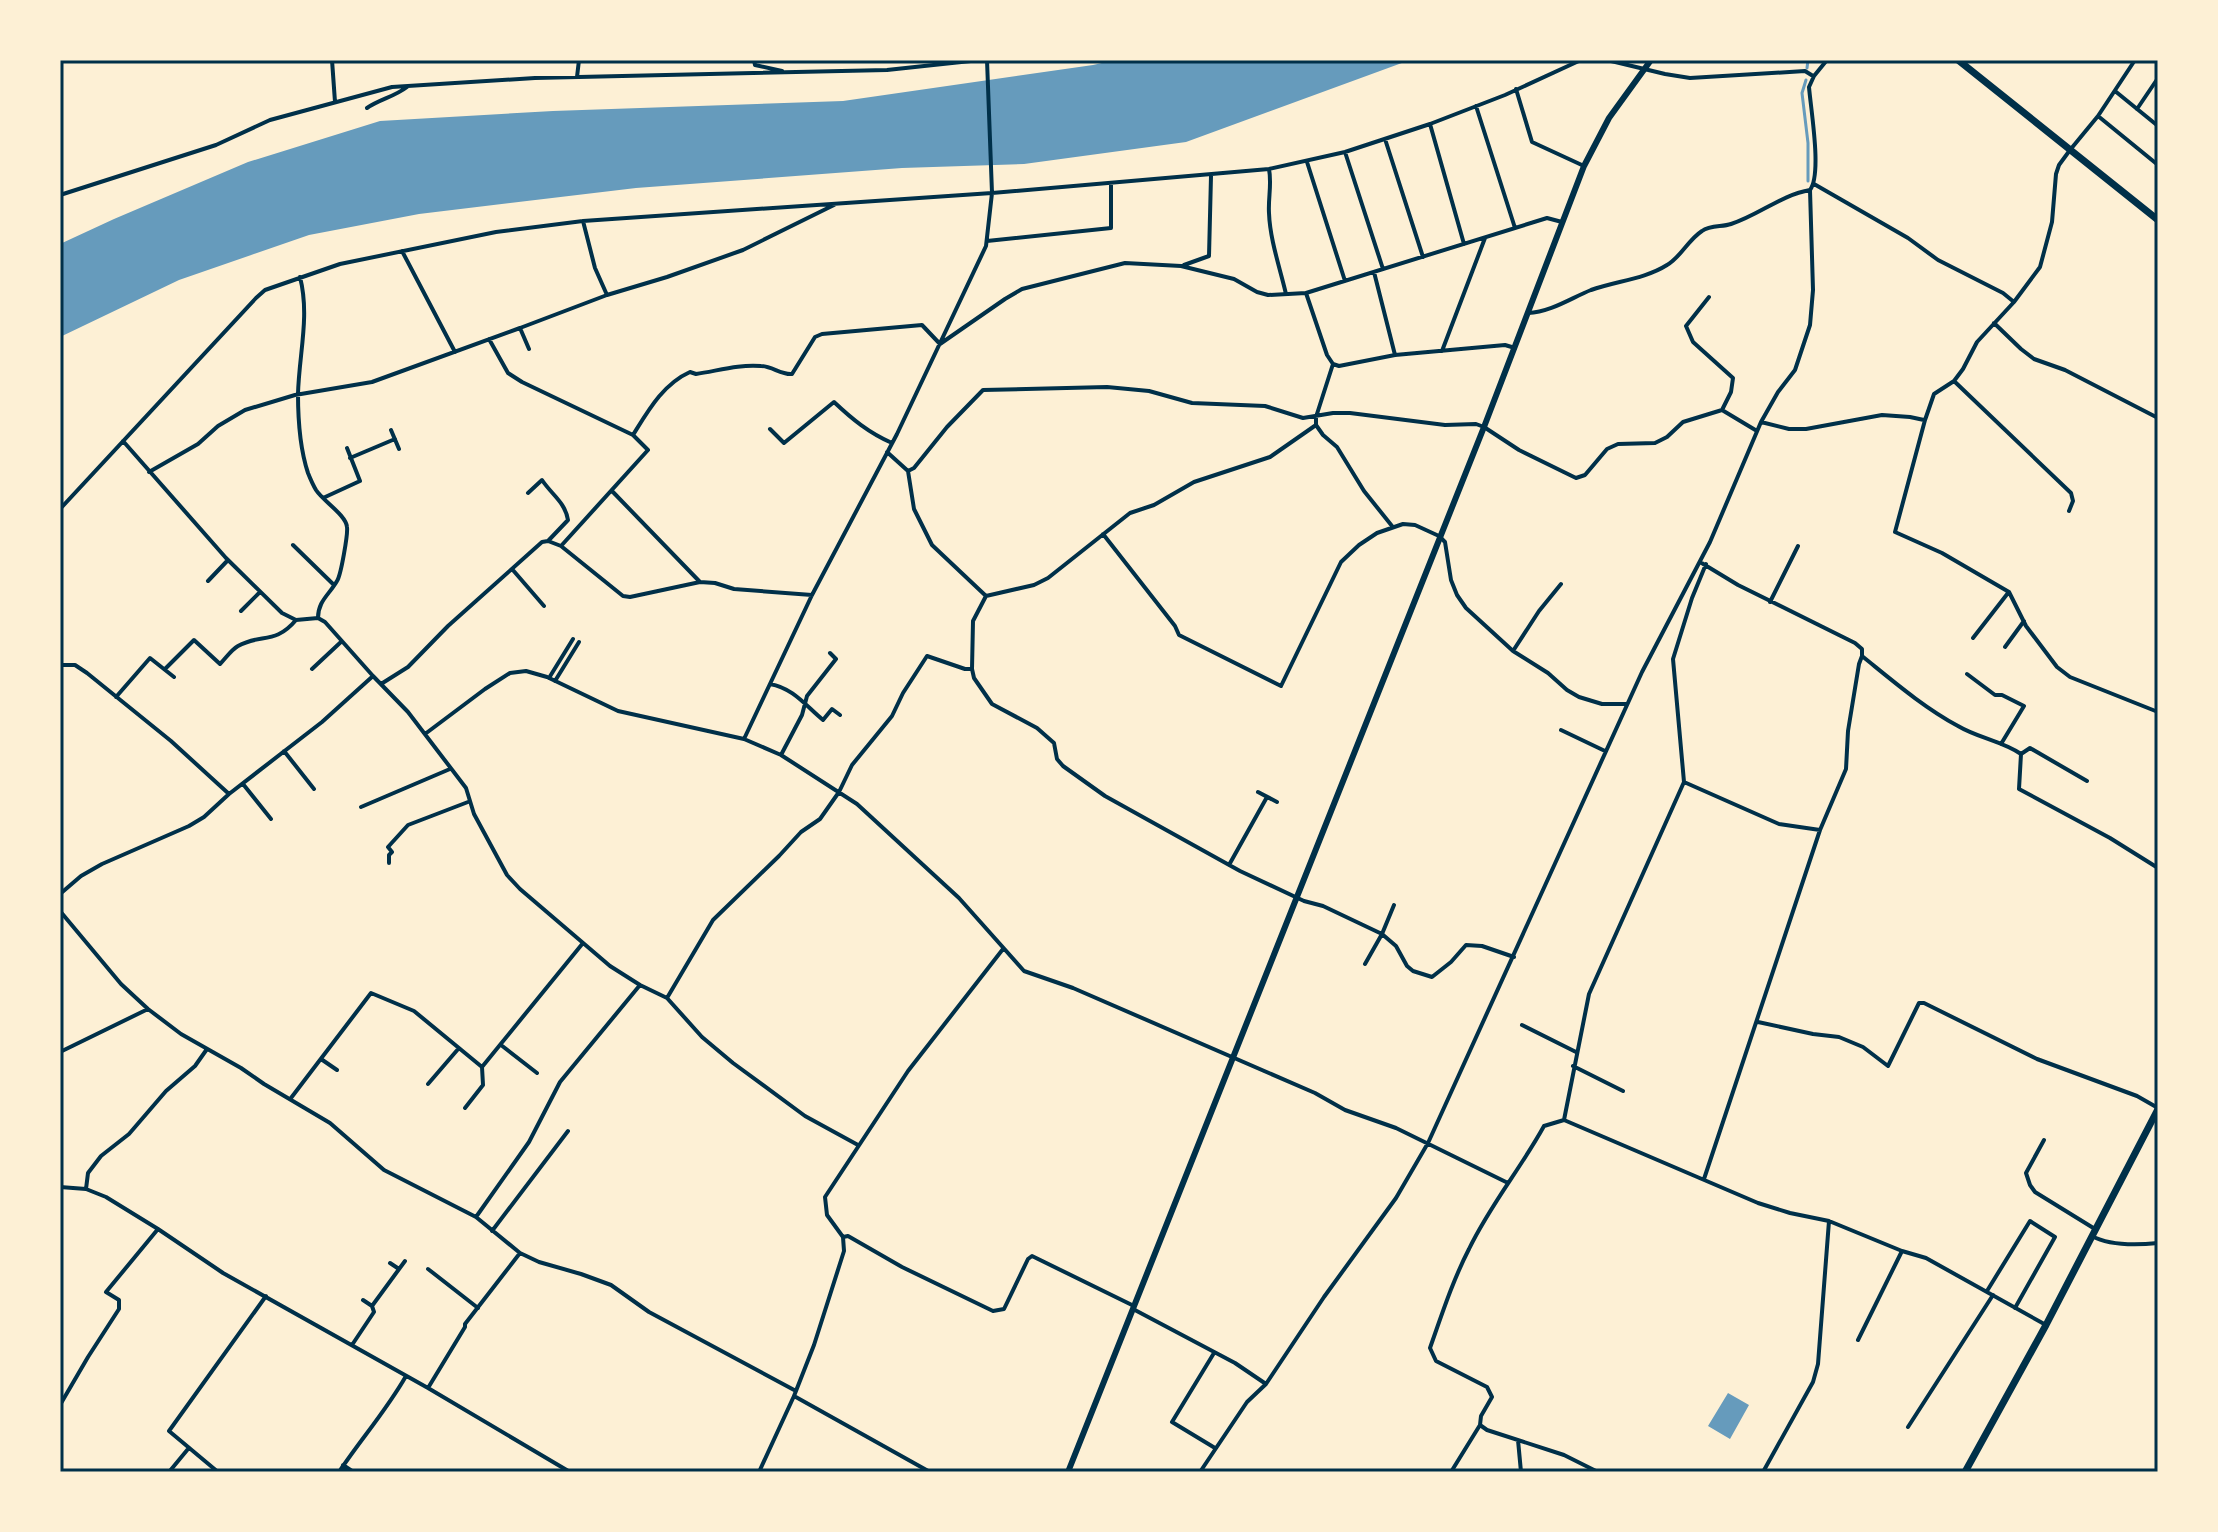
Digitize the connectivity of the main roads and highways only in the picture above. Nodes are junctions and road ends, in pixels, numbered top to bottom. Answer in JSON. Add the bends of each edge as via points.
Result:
{"nodes":[{"id":1,"x":1958,"y":60,"type":"edge"},
{"id":2,"x":2158,"y":220,"type":"edge"},
{"id":3,"x":2158,"y":1109,"type":"edge"},
{"id":4,"x":1965,"y":1472,"type":"edge"}],
"edges":[{"from":1,"to":2,"type":"main road"},
{"from":3,"to":4,"type":"main road"}]}
